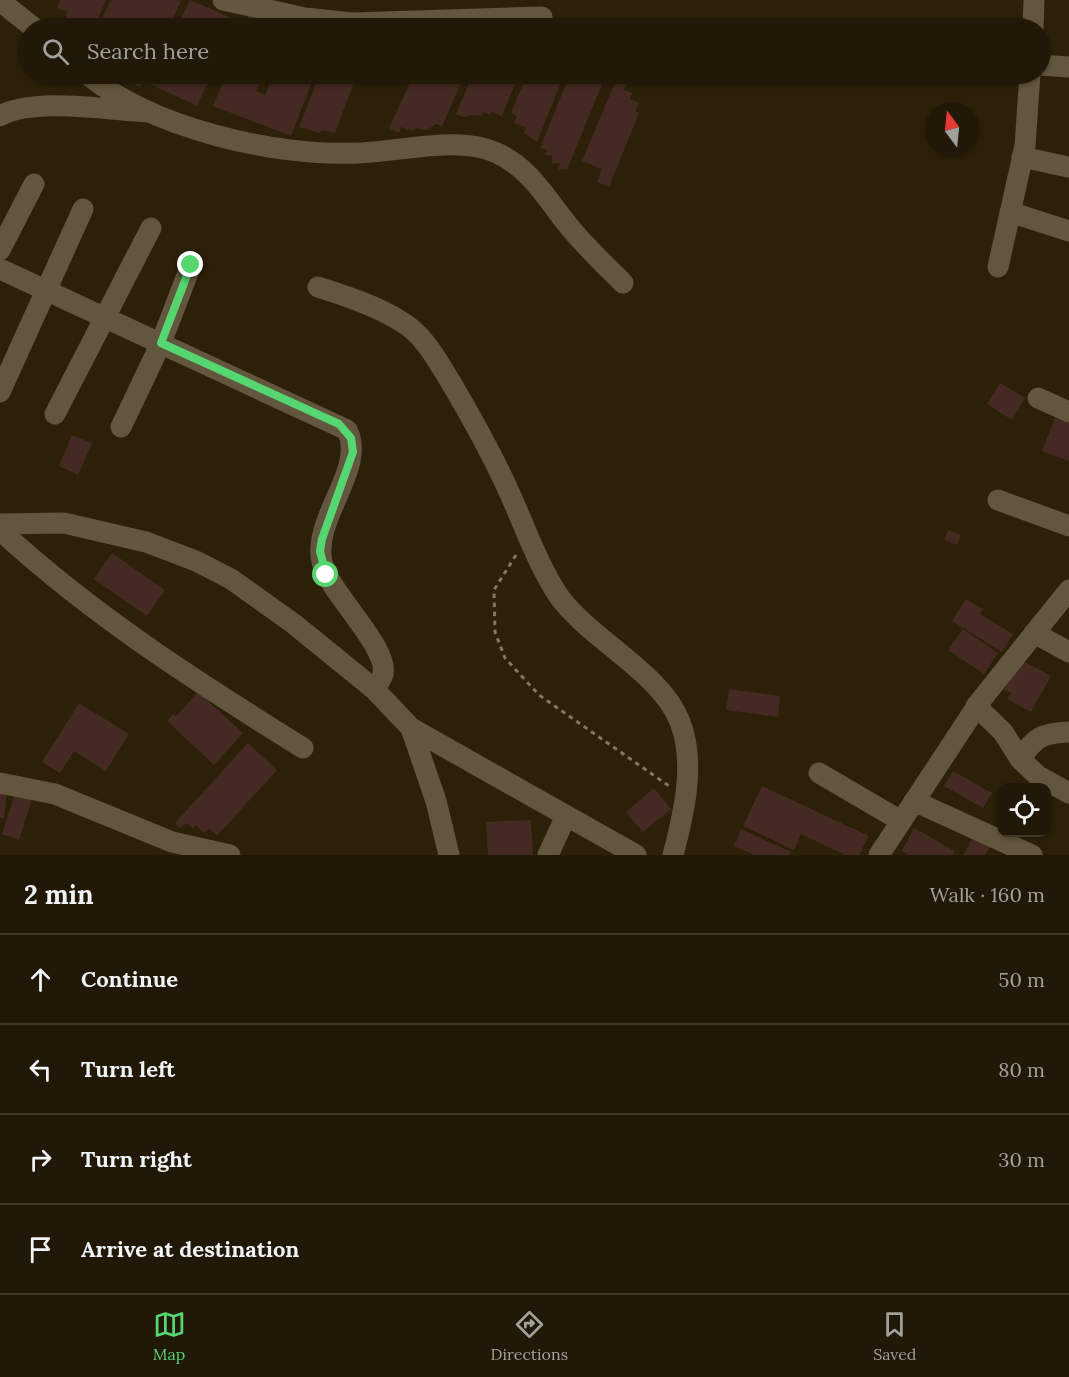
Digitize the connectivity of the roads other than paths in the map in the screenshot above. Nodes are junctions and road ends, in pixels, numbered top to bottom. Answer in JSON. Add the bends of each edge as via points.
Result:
{"nodes":[{"id":1,"x":223,"y":0,"type":"edge"},
{"id":2,"x":1034,"y":0,"type":"edge"},
{"id":3,"x":0,"y":1,"type":"edge"},
{"id":4,"x":542,"y":17,"type":"dead end"},
{"id":5,"x":22,"y":18,"type":"edge"},
{"id":6,"x":305,"y":18,"type":"edge"},
{"id":7,"x":504,"y":18,"type":"edge"},
{"id":8,"x":1033,"y":18,"type":"edge"},
{"id":9,"x":0,"y":20,"type":"edge"},
{"id":10,"x":18,"y":23,"type":"edge"},
{"id":11,"x":1051,"y":66,"type":"edge"},
{"id":12,"x":1069,"y":67,"type":"edge"},
{"id":13,"x":101,"y":84,"type":"edge"},
{"id":14,"x":1030,"y":84,"type":"edge"},
{"id":15,"x":154,"y":113,"type":"junction"},
{"id":16,"x":0,"y":116,"type":"edge"},
{"id":17,"x":1022,"y":157,"type":"junction"},
{"id":18,"x":1068,"y":167,"type":"edge"},
{"id":19,"x":34,"y":184,"type":"dead end"},
{"id":20,"x":83,"y":209,"type":"dead end"},
{"id":21,"x":1010,"y":212,"type":"junction"},
{"id":22,"x":151,"y":228,"type":"dead end"},
{"id":23,"x":1069,"y":231,"type":"edge"},
{"id":24,"x":0,"y":250,"type":"edge"},
{"id":25,"x":191,"y":265,"type":"dead end"},
{"id":26,"x":998,"y":267,"type":"dead end"},
{"id":27,"x":0,"y":269,"type":"edge"},
{"id":28,"x":623,"y":283,"type":"dead end"},
{"id":29,"x":318,"y":287,"type":"dead end"},
{"id":30,"x":48,"y":291,"type":"junction"},
{"id":31,"x":105,"y":317,"type":"junction"},
{"id":32,"x":161,"y":343,"type":"junction"},
{"id":33,"x":0,"y":392,"type":"edge"},
{"id":34,"x":1038,"y":398,"type":"dead end"},
{"id":35,"x":1069,"y":412,"type":"edge"},
{"id":36,"x":55,"y":414,"type":"dead end"},
{"id":37,"x":121,"y":427,"type":"dead end"},
{"id":38,"x":998,"y":500,"type":"dead end"},
{"id":39,"x":0,"y":524,"type":"edge"},
{"id":40,"x":1069,"y":526,"type":"edge"},
{"id":41,"x":0,"y":530,"type":"edge"},
{"id":42,"x":1069,"y":590,"type":"edge"},
{"id":43,"x":1034,"y":633,"type":"junction"},
{"id":44,"x":1069,"y":652,"type":"edge"},
{"id":45,"x":374,"y":689,"type":"junction"},
{"id":46,"x":976,"y":706,"type":"junction"},
{"id":47,"x":411,"y":728,"type":"junction"},
{"id":48,"x":1069,"y":732,"type":"edge"},
{"id":49,"x":303,"y":748,"type":"dead end"},
{"id":50,"x":1020,"y":759,"type":"junction"},
{"id":51,"x":819,"y":773,"type":"dead end"},
{"id":52,"x":0,"y":783,"type":"edge"},
{"id":53,"x":1069,"y":793,"type":"edge"},
{"id":54,"x":914,"y":801,"type":"junction"},
{"id":55,"x":566,"y":816,"type":"junction"},
{"id":56,"x":901,"y":821,"type":"junction"},
{"id":57,"x":230,"y":855,"type":"edge"},
{"id":58,"x":449,"y":855,"type":"edge"},
{"id":59,"x":548,"y":855,"type":"edge"},
{"id":60,"x":636,"y":855,"type":"edge"},
{"id":61,"x":673,"y":855,"type":"edge"},
{"id":62,"x":879,"y":855,"type":"edge"},
{"id":63,"x":1032,"y":855,"type":"edge"}],
"edges":[{"from":1,"to":6,"type":"street"},
{"from":2,"to":8,"type":"street"},
{"from":3,"to":5,"type":"street"},
{"from":4,"to":7,"type":"street"},
{"from":9,"to":10,"type":"street"},
{"from":11,"to":12,"type":"street"},
{"from":13,"to":15,"type":"street"},
{"from":14,"to":17,"type":"street"},
{"from":15,"to":16,"type":"street","via":[[42,106],[13,109]]},
{"from":15,"to":28,"type":"street","via":[[217,137],[295,149],[356,154],[478,144],[525,170],[573,231]]},
{"from":17,"to":18,"type":"street"},
{"from":17,"to":21,"type":"street"},
{"from":19,"to":24,"type":"street"},
{"from":20,"to":30,"type":"street"},
{"from":21,"to":23,"type":"street"},
{"from":21,"to":26,"type":"street"},
{"from":22,"to":31,"type":"street"},
{"from":25,"to":32,"type":"street"},
{"from":27,"to":30,"type":"street"},
{"from":29,"to":61,"type":"street","via":[[403,322],[430,348],[464,404],[559,596],[591,630],[661,691],[680,720],[688,749],[685,797]]},
{"from":30,"to":31,"type":"street"},
{"from":30,"to":33,"type":"street"},
{"from":31,"to":32,"type":"street"},
{"from":31,"to":36,"type":"street"},
{"from":32,"to":37,"type":"street"},
{"from":32,"to":45,"type":"street","via":[[347,430],[353,452],[324,529],[320,551],[326,575],[378,651],[384,666]]},
{"from":34,"to":35,"type":"street"},
{"from":38,"to":40,"type":"street"},
{"from":39,"to":45,"type":"street","via":[[64,523],[147,542],[196,561],[231,579]]},
{"from":41,"to":49,"type":"street","via":[[52,577],[129,634],[202,686]]},
{"from":42,"to":43,"type":"street"},
{"from":43,"to":44,"type":"street"},
{"from":43,"to":46,"type":"street"},
{"from":45,"to":47,"type":"street"},
{"from":46,"to":50,"type":"street","via":[[1003,732]]},
{"from":46,"to":54,"type":"street"},
{"from":47,"to":55,"type":"street"},
{"from":47,"to":58,"type":"street","via":[[436,801]]},
{"from":48,"to":50,"type":"street","via":[[1036,738]]},
{"from":50,"to":53,"type":"street","via":[[1038,776]]},
{"from":51,"to":56,"type":"street"},
{"from":52,"to":57,"type":"street","via":[[54,794],[172,842]]},
{"from":54,"to":56,"type":"street"},
{"from":54,"to":63,"type":"street"},
{"from":55,"to":59,"type":"street"},
{"from":55,"to":60,"type":"street"},
{"from":56,"to":62,"type":"street"}]}
